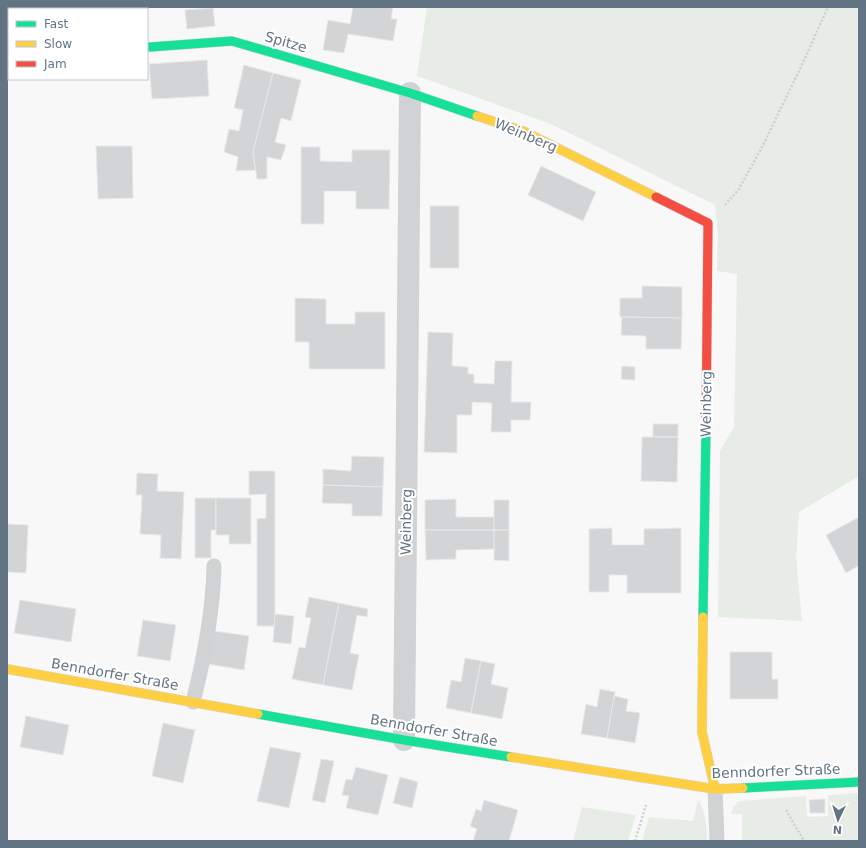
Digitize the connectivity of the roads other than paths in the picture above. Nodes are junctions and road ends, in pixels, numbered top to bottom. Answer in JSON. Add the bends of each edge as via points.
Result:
{"nodes":[{"id":1,"x":150,"y":47,"type":"dead end"},
{"id":2,"x":410,"y":93,"type":"junction"},
{"id":3,"x":214,"y":566,"type":"dead end"},
{"id":4,"x":7,"y":669,"type":"edge"},
{"id":5,"x":193,"y":702,"type":"junction"},
{"id":6,"x":404,"y":740,"type":"junction"},
{"id":7,"x":859,"y":782,"type":"edge"},
{"id":8,"x":715,"y":789,"type":"junction"},
{"id":9,"x":717,"y":841,"type":"edge"}],
"edges":[{"from":1,"to":2,"type":"street","name":"Spitze","via":[[232,41]]},
{"from":2,"to":6,"type":"street","name":"Weinberg"},
{"from":2,"to":8,"type":"street","name":"Weinberg","via":[[523,131],[708,223],[702,732]]},
{"from":3,"to":5,"type":"lane","via":[[200,676]]},
{"from":4,"to":5,"type":"street","name":"Benndorfer Straße"},
{"from":5,"to":6,"type":"street","name":"Benndorfer Straße"},
{"from":6,"to":8,"type":"street","name":"Benndorfer Straße"},
{"from":7,"to":8,"type":"street","name":"Benndorfer Straße"},
{"from":8,"to":9,"type":"lane"}]}
